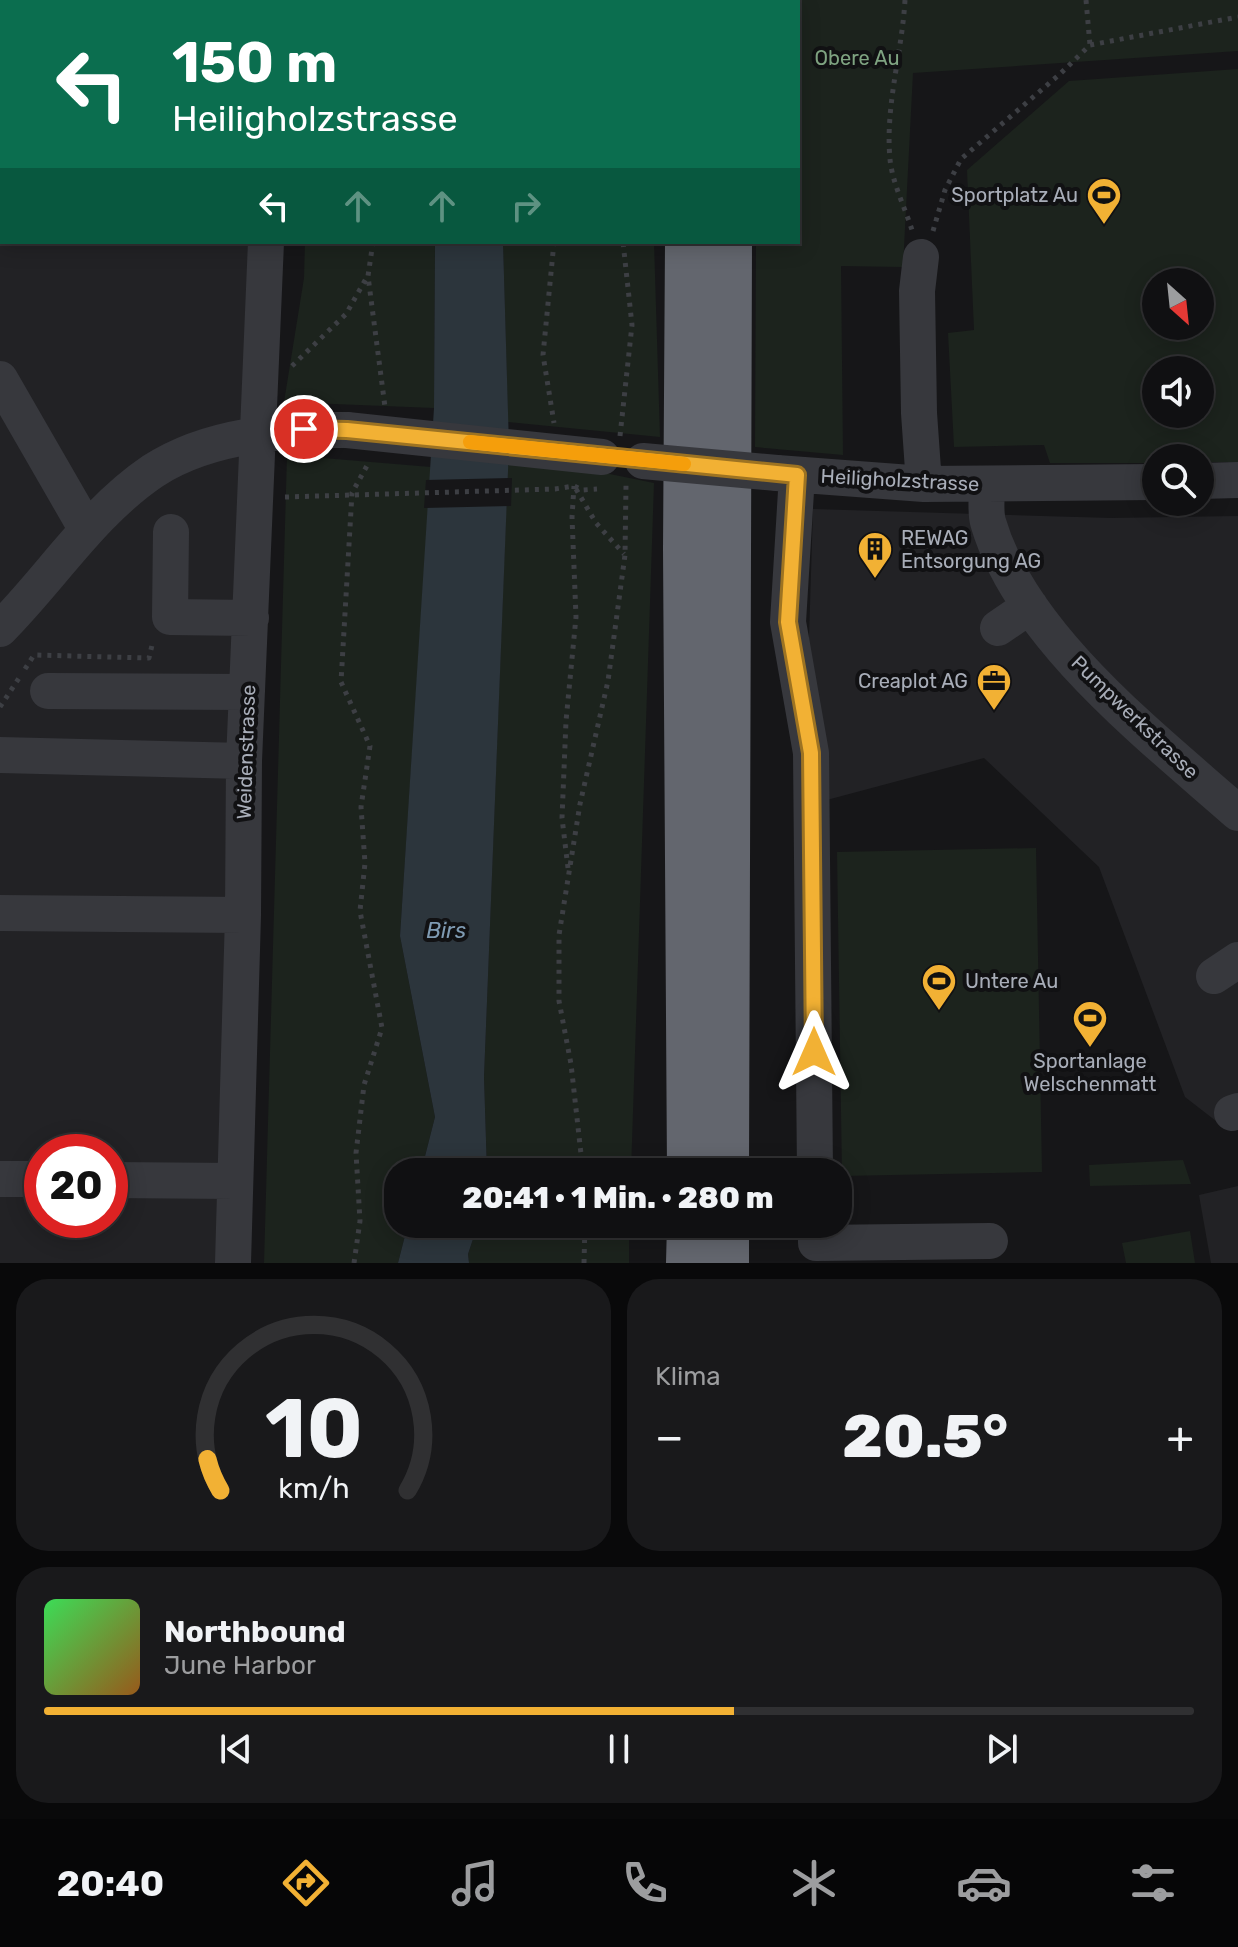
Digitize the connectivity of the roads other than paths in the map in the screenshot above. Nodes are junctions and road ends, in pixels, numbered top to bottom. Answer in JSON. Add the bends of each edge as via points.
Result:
{"nodes":[{"id":1,"x":266,"y":244,"type":"edge"},
{"id":2,"x":687,"y":244,"type":"edge"},
{"id":3,"x":730,"y":244,"type":"edge"},
{"id":4,"x":921,"y":257,"type":"road end"},
{"id":5,"x":0,"y":379,"type":"edge"},
{"id":6,"x":257,"y":435,"type":"junction"},
{"id":7,"x":787,"y":474,"type":"junction"},
{"id":8,"x":1238,"y":480,"type":"edge"},
{"id":9,"x":1214,"y":481,"type":"edge"},
{"id":10,"x":1142,"y":482,"type":"edge"},
{"id":11,"x":924,"y":484,"type":"junction"},
{"id":12,"x":987,"y":485,"type":"junction"},
{"id":13,"x":87,"y":530,"type":"junction"},
{"id":14,"x":171,"y":532,"type":"dead end"},
{"id":15,"x":1030,"y":606,"type":"junction"},
{"id":16,"x":251,"y":618,"type":"junction"},
{"id":17,"x":998,"y":628,"type":"dead end"},
{"id":18,"x":0,"y":629,"type":"edge"},
{"id":19,"x":48,"y":691,"type":"dead end"},
{"id":20,"x":247,"y":692,"type":"junction"},
{"id":21,"x":0,"y":755,"type":"edge"},
{"id":22,"x":244,"y":761,"type":"junction"},
{"id":23,"x":1238,"y":813,"type":"edge"},
{"id":24,"x":0,"y":913,"type":"edge"},
{"id":25,"x":243,"y":915,"type":"junction"},
{"id":26,"x":689,"y":1158,"type":"edge"},
{"id":27,"x":727,"y":1158,"type":"edge"},
{"id":28,"x":815,"y":1158,"type":"edge"},
{"id":29,"x":0,"y":1179,"type":"edge"},
{"id":30,"x":24,"y":1179,"type":"edge"},
{"id":31,"x":128,"y":1180,"type":"edge"},
{"id":32,"x":235,"y":1181,"type":"junction"},
{"id":33,"x":852,"y":1235,"type":"edge"},
{"id":34,"x":689,"y":1238,"type":"edge"},
{"id":35,"x":727,"y":1238,"type":"edge"},
{"id":36,"x":990,"y":1241,"type":"dead end"},
{"id":37,"x":233,"y":1263,"type":"edge"},
{"id":38,"x":688,"y":1263,"type":"edge"},
{"id":39,"x":727,"y":1263,"type":"edge"}],
"edges":[{"from":1,"to":6,"type":"street","name":"Weidenstrasse"},
{"from":2,"to":26,"type":"highway"},
{"from":3,"to":27,"type":"highway"},
{"from":4,"to":11,"type":"street","via":[[917,291]]},
{"from":5,"to":13,"type":"street"},
{"from":6,"to":7,"type":"street","name":"Heiligholzstrasse","bridge":true,"via":[[347,430],[622,464]]},
{"from":6,"to":13,"type":"street","name":"Heiligholzstrasse","via":[[179,456],[152,472]]},
{"from":6,"to":16,"type":"street","name":"Weidenstrasse"},
{"from":7,"to":11,"type":"street","name":"Heiligholzstrasse"},
{"from":7,"to":28,"type":"street","via":[[788,622],[811,753]]},
{"from":8,"to":9,"type":"street"},
{"from":10,"to":12,"type":"street","name":"Heiligholzstrasse"},
{"from":11,"to":12,"type":"street","name":"Heiligholzstrasse"},
{"from":12,"to":15,"type":"street","name":"Pumpwerkstrasse","via":[[987,519]]},
{"from":13,"to":18,"type":"street","name":"Heiligholzstrasse"},
{"from":14,"to":16,"type":"street","via":[[170,617]]},
{"from":15,"to":17,"type":"street"},
{"from":15,"to":23,"type":"street","name":"Pumpwerkstrasse","via":[[1119,707]]},
{"from":16,"to":20,"type":"street","name":"Weidenstrasse"},
{"from":19,"to":20,"type":"street"},
{"from":20,"to":22,"type":"street","name":"Weidenstrasse"},
{"from":21,"to":22,"type":"street"},
{"from":22,"to":25,"type":"street","name":"Weidenstrasse"},
{"from":24,"to":25,"type":"street"},
{"from":25,"to":32,"type":"street","name":"Weidenstrasse"},
{"from":29,"to":30,"type":"street"},
{"from":31,"to":32,"type":"street"},
{"from":32,"to":37,"type":"street","name":"Weidenstrasse"},
{"from":33,"to":36,"type":"street"},
{"from":34,"to":38,"type":"highway"},
{"from":35,"to":39,"type":"highway"}]}
